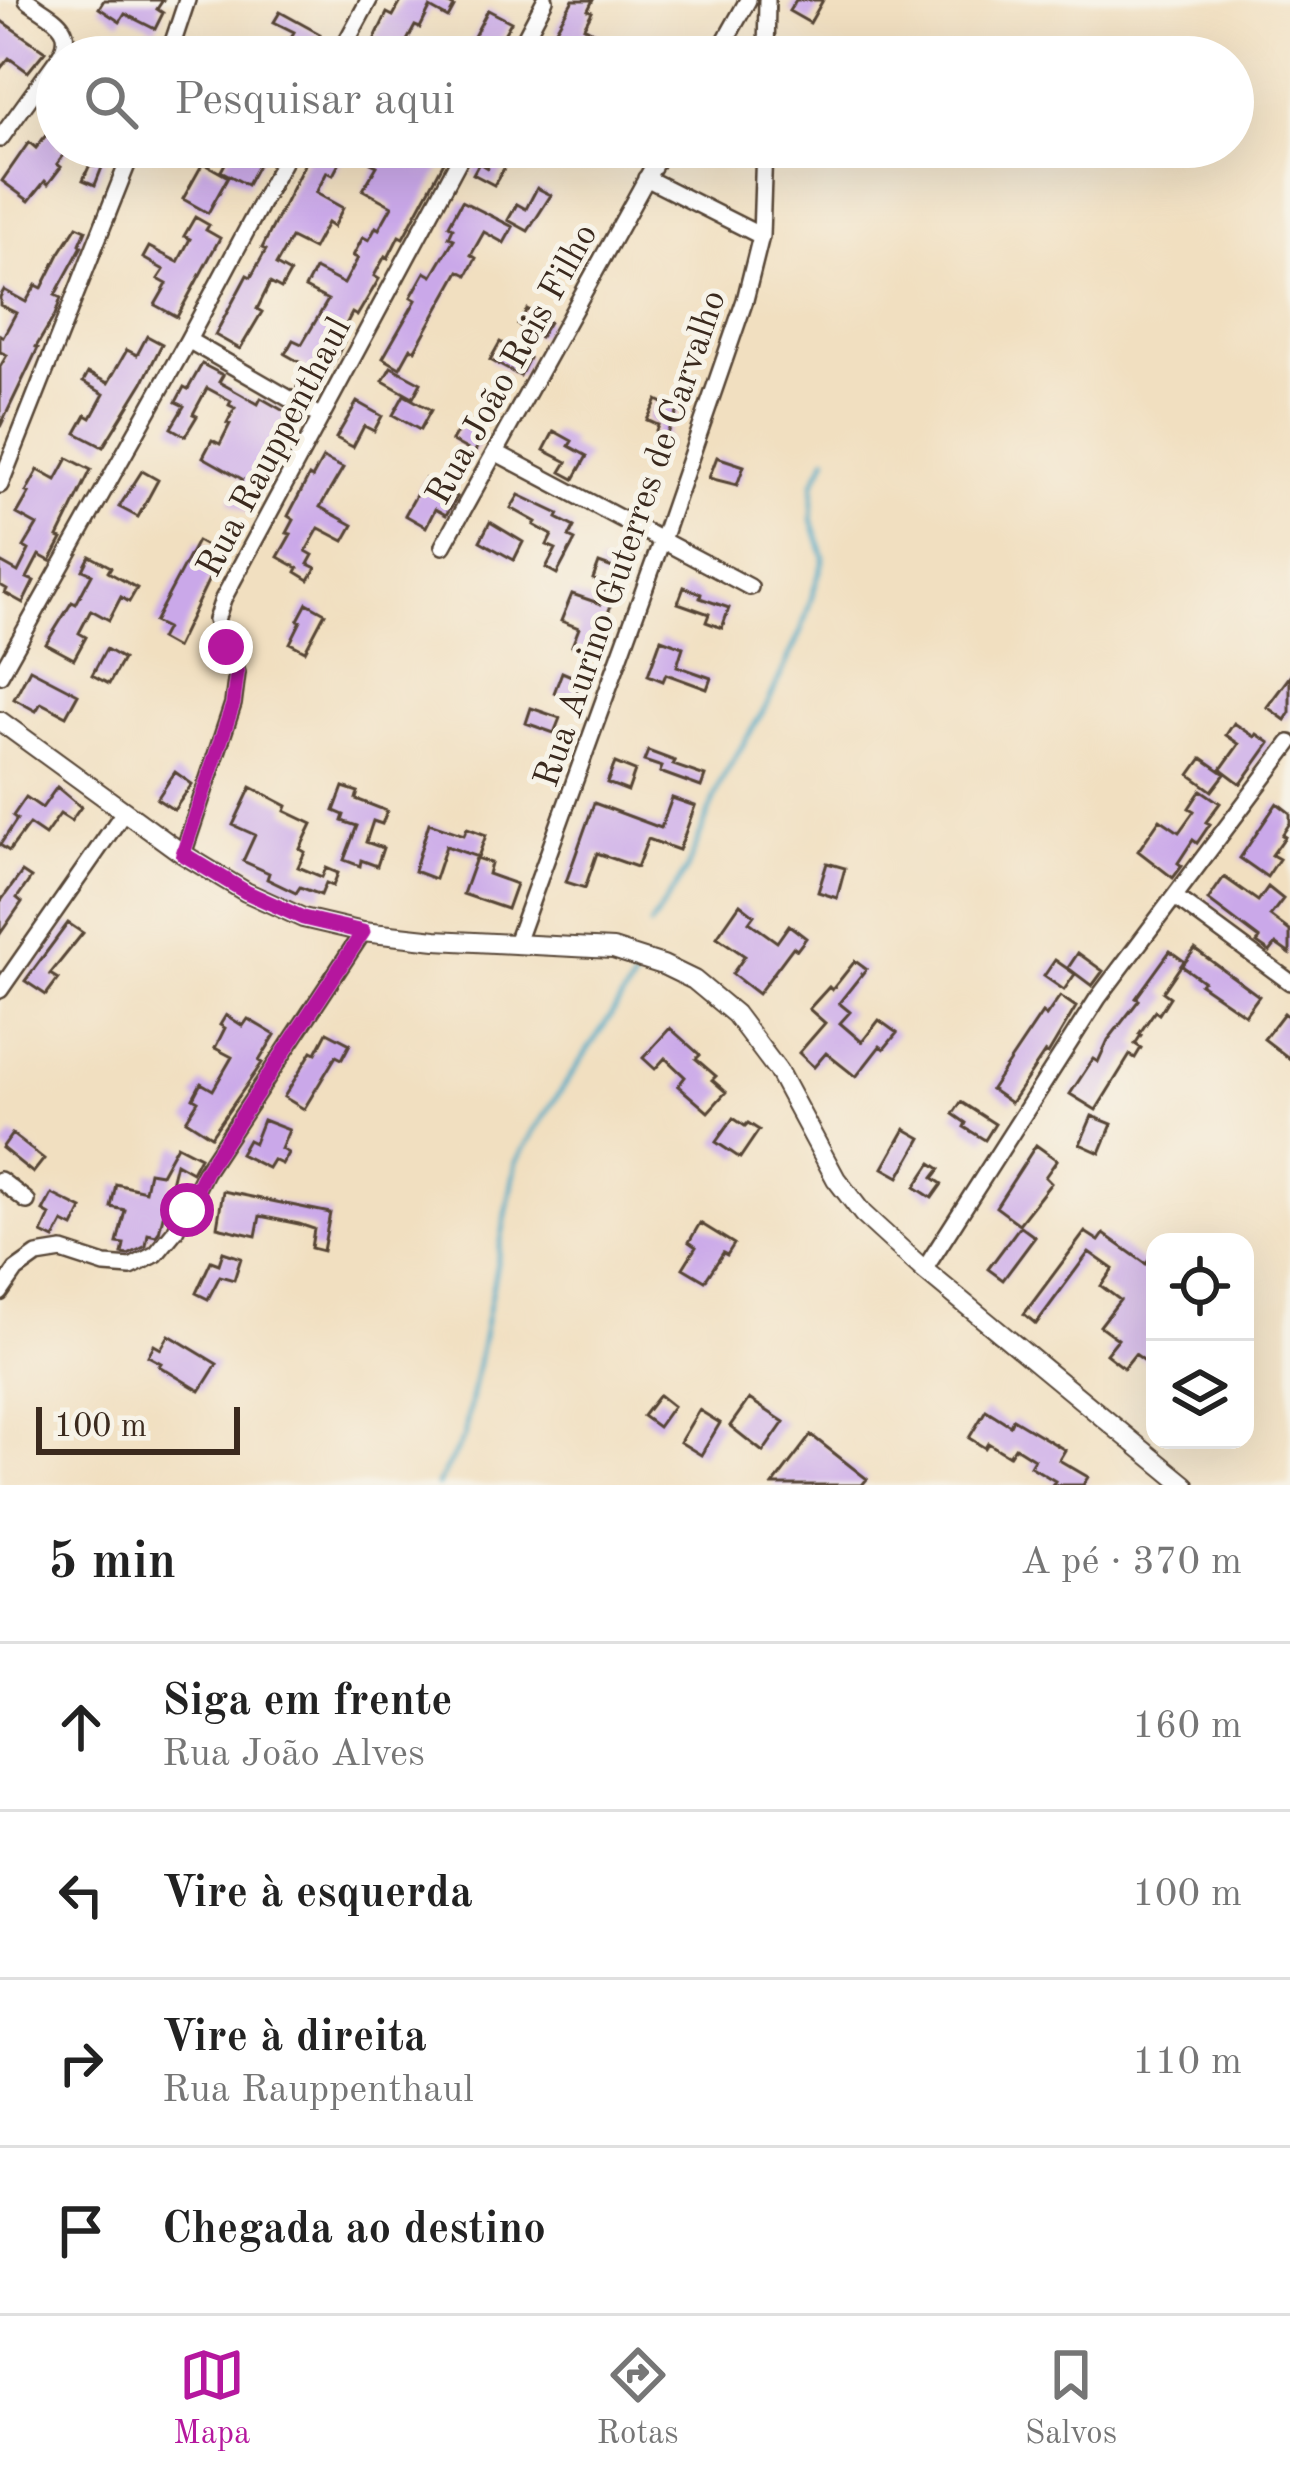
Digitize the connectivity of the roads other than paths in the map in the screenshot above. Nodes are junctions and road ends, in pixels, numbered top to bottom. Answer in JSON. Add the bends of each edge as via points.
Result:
{"nodes":[{"id":1,"x":27,"y":0,"type":"edge"},
{"id":2,"x":187,"y":0,"type":"edge"},
{"id":3,"x":368,"y":0,"type":"edge"},
{"id":4,"x":545,"y":0,"type":"edge"},
{"id":5,"x":748,"y":0,"type":"edge"},
{"id":6,"x":767,"y":0,"type":"edge"},
{"id":7,"x":68,"y":36,"type":"edge"},
{"id":8,"x":175,"y":36,"type":"edge"},
{"id":9,"x":349,"y":36,"type":"edge"},
{"id":10,"x":525,"y":36,"type":"edge"},
{"id":11,"x":728,"y":36,"type":"edge"},
{"id":12,"x":766,"y":36,"type":"edge"},
{"id":13,"x":36,"y":89,"type":"edge"},
{"id":14,"x":0,"y":139,"type":"edge"},
{"id":15,"x":126,"y":168,"type":"edge"},
{"id":16,"x":280,"y":168,"type":"edge"},
{"id":17,"x":455,"y":168,"type":"edge"},
{"id":18,"x":652,"y":168,"type":"edge"},
{"id":19,"x":763,"y":168,"type":"edge"},
{"id":20,"x":646,"y":178,"type":"junction"},
{"id":21,"x":761,"y":236,"type":"junction"},
{"id":22,"x":188,"y":340,"type":"junction"},
{"id":23,"x":322,"y":417,"type":"junction"},
{"id":24,"x":495,"y":452,"type":"junction"},
{"id":25,"x":0,"y":485,"type":"edge"},
{"id":26,"x":662,"y":540,"type":"junction"},
{"id":27,"x":443,"y":546,"type":"dead end"},
{"id":28,"x":750,"y":587,"type":"dead end"},
{"id":29,"x":0,"y":674,"type":"edge"},
{"id":30,"x":0,"y":721,"type":"edge"},
{"id":31,"x":1290,"y":743,"type":"edge"},
{"id":32,"x":124,"y":812,"type":"junction"},
{"id":33,"x":183,"y":854,"type":"junction"},
{"id":34,"x":1175,"y":897,"type":"junction"},
{"id":35,"x":363,"y":932,"type":"junction"},
{"id":36,"x":516,"y":943,"type":"junction"},
{"id":37,"x":1290,"y":982,"type":"edge"},
{"id":38,"x":0,"y":990,"type":"edge"},
{"id":39,"x":0,"y":1180,"type":"edge"},
{"id":40,"x":27,"y":1201,"type":"dead end"},
{"id":41,"x":924,"y":1270,"type":"junction"},
{"id":42,"x":0,"y":1293,"type":"edge"},
{"id":43,"x":1178,"y":1480,"type":"edge"}],
"edges":[{"from":1,"to":7,"type":"street"},
{"from":2,"to":8,"type":"street"},
{"from":3,"to":9,"type":"street"},
{"from":4,"to":10,"type":"street"},
{"from":5,"to":11,"type":"street"},
{"from":6,"to":12,"type":"street"},
{"from":13,"to":14,"type":"street"},
{"from":15,"to":25,"type":"street"},
{"from":16,"to":22,"type":"street"},
{"from":17,"to":23,"type":"street","name":"Rua Rauppenthaul"},
{"from":18,"to":20,"type":"street","name":"Rua João Reis Filho"},
{"from":19,"to":21,"type":"street","name":"Rua Aurino Guterres de Carvalho"},
{"from":20,"to":21,"type":"street"},
{"from":20,"to":24,"type":"street","name":"Rua João Reis Filho"},
{"from":21,"to":26,"type":"street","name":"Rua Aurino Guterres de Carvalho"},
{"from":22,"to":23,"type":"street"},
{"from":22,"to":29,"type":"street"},
{"from":23,"to":33,"type":"street","name":"Rua Rauppenthaul","via":[[216,620],[237,673],[233,704]]},
{"from":24,"to":26,"type":"street"},
{"from":24,"to":27,"type":"street","name":"Rua João Reis Filho"},
{"from":26,"to":28,"type":"street"},
{"from":26,"to":36,"type":"street","name":"Rua Aurino Guterres de Carvalho"},
{"from":30,"to":32,"type":"main road"},
{"from":31,"to":34,"type":"street"},
{"from":32,"to":33,"type":"main road"},
{"from":32,"to":38,"type":"street"},
{"from":33,"to":35,"type":"main road","via":[[303,918]]},
{"from":34,"to":37,"type":"street"},
{"from":34,"to":41,"type":"street","via":[[1098,998]]},
{"from":35,"to":36,"type":"main road"},
{"from":35,"to":42,"type":"street","via":[[156,1254],[131,1267],[62,1251],[38,1255]]},
{"from":36,"to":41,"type":"main road","via":[[613,949],[694,980],[734,1014],[778,1071],[862,1214]]},
{"from":39,"to":40,"type":"street"},
{"from":41,"to":43,"type":"main road"}]}
